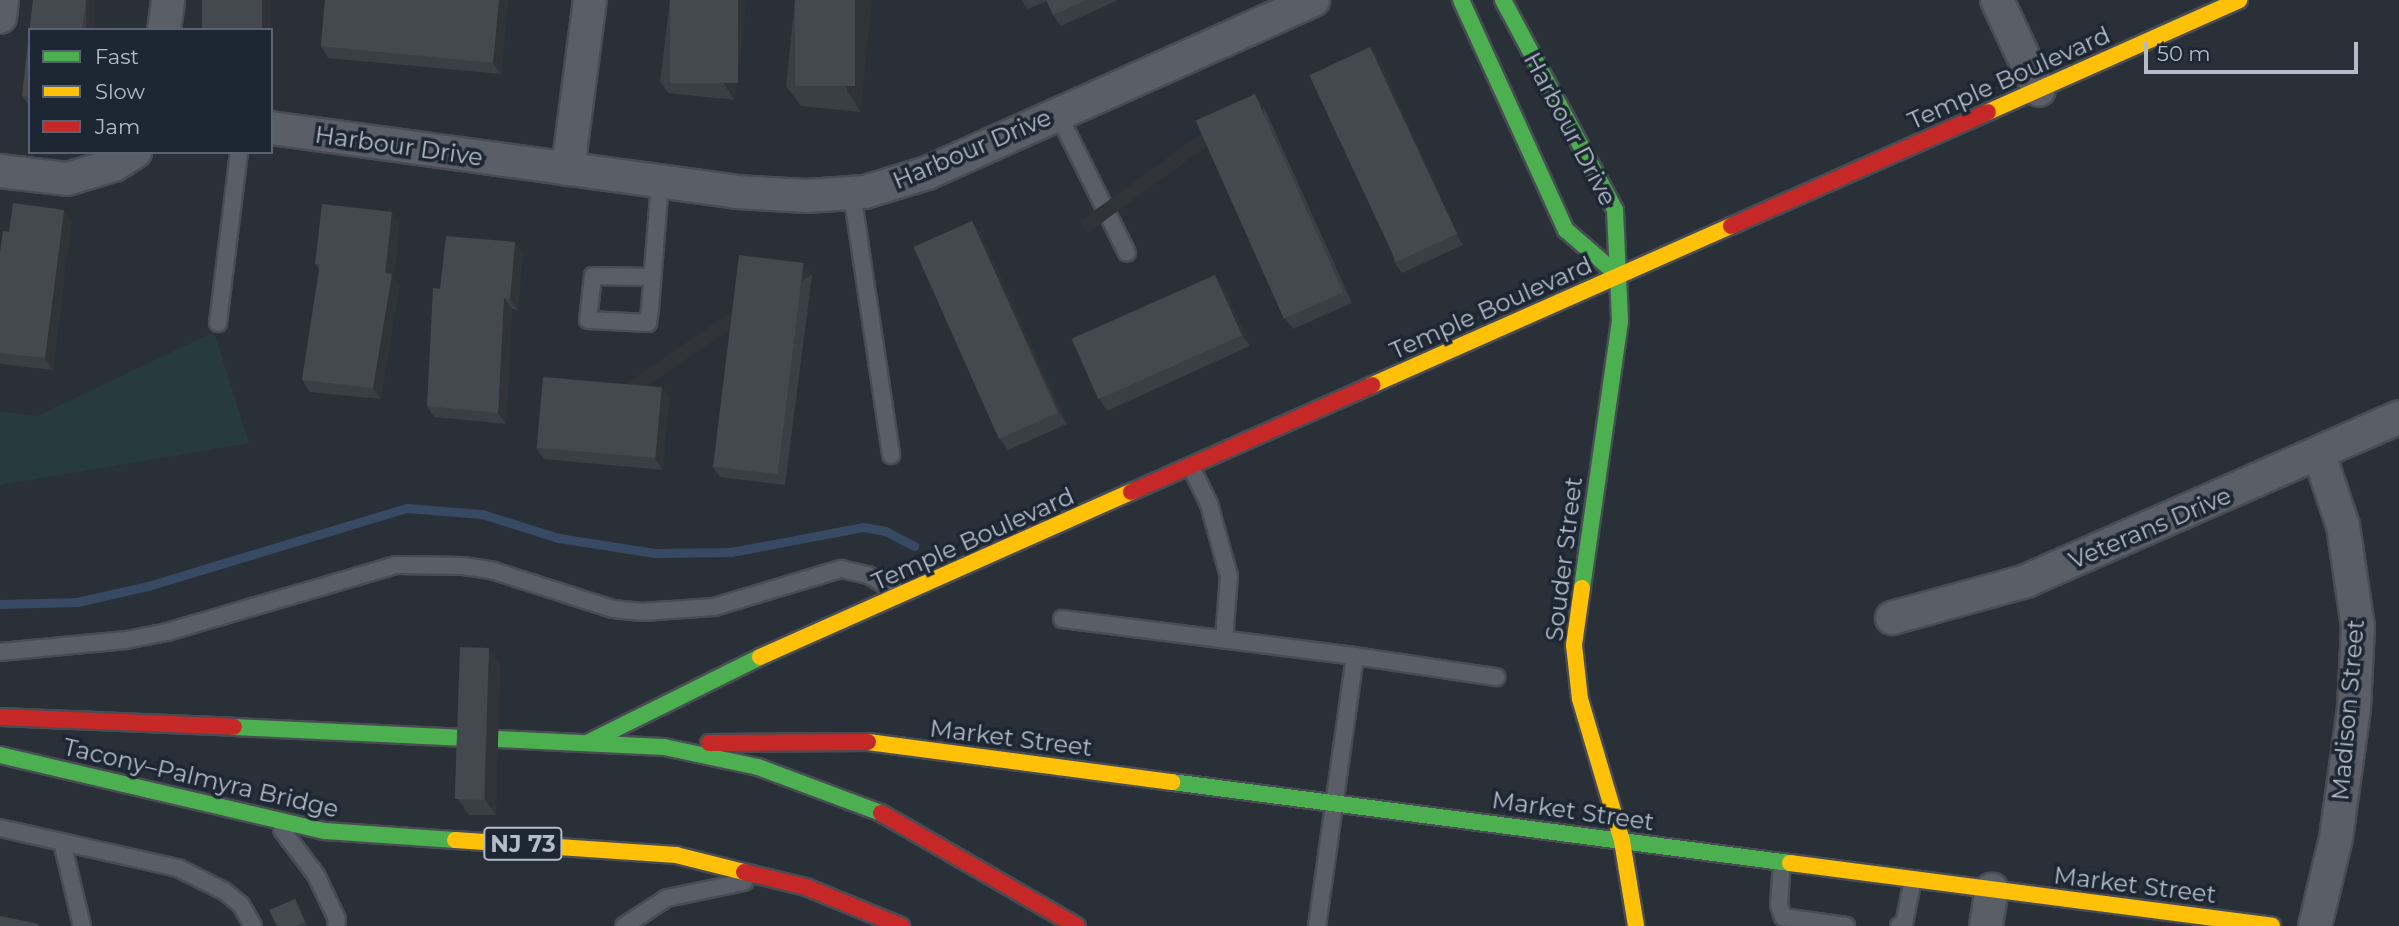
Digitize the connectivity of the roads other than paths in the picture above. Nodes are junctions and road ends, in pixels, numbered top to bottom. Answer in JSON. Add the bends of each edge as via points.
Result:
{"nodes":[{"id":1,"x":2,"y":0,"type":"edge"},
{"id":2,"x":168,"y":0,"type":"edge"},
{"id":3,"x":590,"y":0,"type":"edge"},
{"id":4,"x":1313,"y":0,"type":"edge"},
{"id":5,"x":1461,"y":0,"type":"edge"},
{"id":6,"x":1503,"y":0,"type":"edge"},
{"id":7,"x":1997,"y":0,"type":"edge"},
{"id":8,"x":2239,"y":0,"type":"edge"},
{"id":9,"x":0,"y":17,"type":"edge"},
{"id":10,"x":164,"y":28,"type":"edge"},
{"id":11,"x":2039,"y":90,"type":"junction"},
{"id":12,"x":1556,"y":106,"type":"junction"},
{"id":13,"x":1057,"y":113,"type":"junction"},
{"id":14,"x":1529,"y":120,"type":"junction"},
{"id":15,"x":273,"y":128,"type":"edge"},
{"id":16,"x":132,"y":154,"type":"edge"},
{"id":17,"x":239,"y":154,"type":"edge"},
{"id":18,"x":568,"y":169,"type":"junction"},
{"id":19,"x":0,"y":171,"type":"edge"},
{"id":20,"x":660,"y":182,"type":"junction"},
{"id":21,"x":852,"y":193,"type":"junction"},
{"id":22,"x":1127,"y":253,"type":"dead end"},
{"id":23,"x":1619,"y":276,"type":"junction"},
{"id":24,"x":652,"y":278,"type":"junction"},
{"id":25,"x":218,"y":323,"type":"dead end"},
{"id":26,"x":2399,"y":417,"type":"edge"},
{"id":27,"x":2319,"y":454,"type":"junction"},
{"id":28,"x":891,"y":455,"type":"dead end"},
{"id":29,"x":1191,"y":467,"type":"junction"},
{"id":30,"x":902,"y":595,"type":"junction"},
{"id":31,"x":1892,"y":618,"type":"dead end"},
{"id":32,"x":1062,"y":619,"type":"dead end"},
{"id":33,"x":1224,"y":640,"type":"junction"},
{"id":34,"x":0,"y":652,"type":"edge"},
{"id":35,"x":1355,"y":656,"type":"junction"},
{"id":36,"x":1496,"y":677,"type":"dead end"},
{"id":37,"x":0,"y":717,"type":"edge"},
{"id":38,"x":471,"y":738,"type":"edge"},
{"id":39,"x":498,"y":739,"type":"dead end"},
{"id":40,"x":589,"y":742,"type":"junction"},
{"id":41,"x":664,"y":747,"type":"junction"},
{"id":42,"x":0,"y":755,"type":"edge"},
{"id":43,"x":1331,"y":803,"type":"junction"},
{"id":44,"x":276,"y":823,"type":"junction"},
{"id":45,"x":0,"y":828,"type":"edge"},
{"id":46,"x":1622,"y":841,"type":"junction"},
{"id":47,"x":62,"y":842,"type":"junction"},
{"id":48,"x":1782,"y":862,"type":"junction"},
{"id":49,"x":768,"y":877,"type":"junction"},
{"id":50,"x":1913,"y":879,"type":"junction"},
{"id":51,"x":1992,"y":889,"type":"junction"},
{"id":52,"x":82,"y":926,"type":"edge"},
{"id":53,"x":253,"y":926,"type":"edge"},
{"id":54,"x":336,"y":926,"type":"edge"},
{"id":55,"x":624,"y":926,"type":"edge"},
{"id":56,"x":901,"y":926,"type":"edge"},
{"id":57,"x":1077,"y":926,"type":"edge"},
{"id":58,"x":1317,"y":926,"type":"edge"},
{"id":59,"x":1636,"y":926,"type":"edge"},
{"id":60,"x":1846,"y":926,"type":"edge"},
{"id":61,"x":1899,"y":926,"type":"edge"},
{"id":62,"x":1986,"y":926,"type":"edge"},
{"id":63,"x":2272,"y":926,"type":"edge"},
{"id":64,"x":2315,"y":926,"type":"edge"}],
"edges":[{"from":1,"to":9,"type":"street"},
{"from":2,"to":10,"type":"street"},
{"from":3,"to":18,"type":"street"},
{"from":4,"to":13,"type":"street","name":"Harbour Drive"},
{"from":5,"to":14,"type":"main road","name":"Harbour Drive"},
{"from":6,"to":12,"type":"main road","name":"Harbour Drive"},
{"from":7,"to":11,"type":"street"},
{"from":8,"to":11,"type":"main road","name":"Temple Boulevard"},
{"from":11,"to":23,"type":"main road","name":"Temple Boulevard"},
{"from":12,"to":14,"type":"main road"},
{"from":12,"to":23,"type":"main road","name":"Harbour Drive","via":[[1615,210]]},
{"from":13,"to":21,"type":"street","name":"Harbour Drive","via":[[927,173]]},
{"from":13,"to":22,"type":"lane"},
{"from":14,"to":23,"type":"main road","name":"Harbour Drive","via":[[1566,230]]},
{"from":15,"to":18,"type":"street","name":"Harbour Drive"},
{"from":16,"to":19,"type":"street","via":[[114,166],[67,179]]},
{"from":17,"to":25,"type":"lane"},
{"from":18,"to":20,"type":"street","name":"Harbour Drive"},
{"from":20,"to":21,"type":"street","name":"Harbour Drive","via":[[736,192]]},
{"from":20,"to":24,"type":"lane"},
{"from":21,"to":28,"type":"lane"},
{"from":23,"to":29,"type":"main road","name":"Temple Boulevard"},
{"from":23,"to":46,"type":"main road","name":"Souder Street","via":[[1620,321],[1574,645],[1588,733]]},
{"from":24,"to":24,"type":"lane","via":[[648,323],[588,320],[593,276]]},
{"from":26,"to":27,"type":"street","name":"Veterans Drive"},
{"from":27,"to":31,"type":"street","name":"Veterans Drive","via":[[2026,581]]},
{"from":27,"to":64,"type":"street","name":"Madison Street","via":[[2343,526],[2358,627],[2354,709],[2336,838]]},
{"from":29,"to":30,"type":"main road","name":"Temple Boulevard"},
{"from":29,"to":33,"type":"lane","via":[[1209,504],[1228,576]]},
{"from":30,"to":34,"type":"lane","via":[[868,575],[841,569],[714,607],[642,612],[613,609],[474,568],[397,565],[157,634]]},
{"from":30,"to":40,"type":"main road","name":"Temple Boulevard","via":[[760,657]]},
{"from":32,"to":33,"type":"lane"},
{"from":33,"to":35,"type":"lane"},
{"from":35,"to":36,"type":"lane"},
{"from":35,"to":43,"type":"lane"},
{"from":37,"to":38,"type":"main road","name":"Tacony–Palmyra Bridge"},
{"from":39,"to":40,"type":"main road"},
{"from":40,"to":41,"type":"main road"},
{"from":41,"to":43,"type":"main road","name":"Market Street","via":[[771,740],[868,742]]},
{"from":41,"to":57,"type":"main road","via":[[758,766],[874,809]]},
{"from":42,"to":44,"type":"main road","name":"Tacony–Palmyra Bridge","number":"NJ 73"},
{"from":43,"to":46,"type":"main road","name":"Market Street"},
{"from":43,"to":58,"type":"lane"},
{"from":44,"to":49,"type":"main road","name":"Tacony–Palmyra Bridge","number":"NJ 73","via":[[407,840],[650,851]]},
{"from":44,"to":54,"type":"lane","via":[[305,856],[331,906]]},
{"from":45,"to":47,"type":"lane"},
{"from":46,"to":48,"type":"main road","name":"Market Street"},
{"from":46,"to":59,"type":"main road","name":"Souder Street"},
{"from":47,"to":52,"type":"lane"},
{"from":47,"to":53,"type":"lane","via":[[202,877],[241,905]]},
{"from":48,"to":50,"type":"main road","name":"Market Street"},
{"from":48,"to":60,"type":"lane","via":[[1779,905],[1783,917]]},
{"from":49,"to":55,"type":"lane","via":[[667,898]]},
{"from":49,"to":56,"type":"main road","number":"NJ 73","via":[[842,899]]},
{"from":50,"to":51,"type":"main road","name":"Market Street"},
{"from":50,"to":61,"type":"lane"},
{"from":51,"to":62,"type":"street"},
{"from":51,"to":63,"type":"main road","name":"Market Street"}]}
